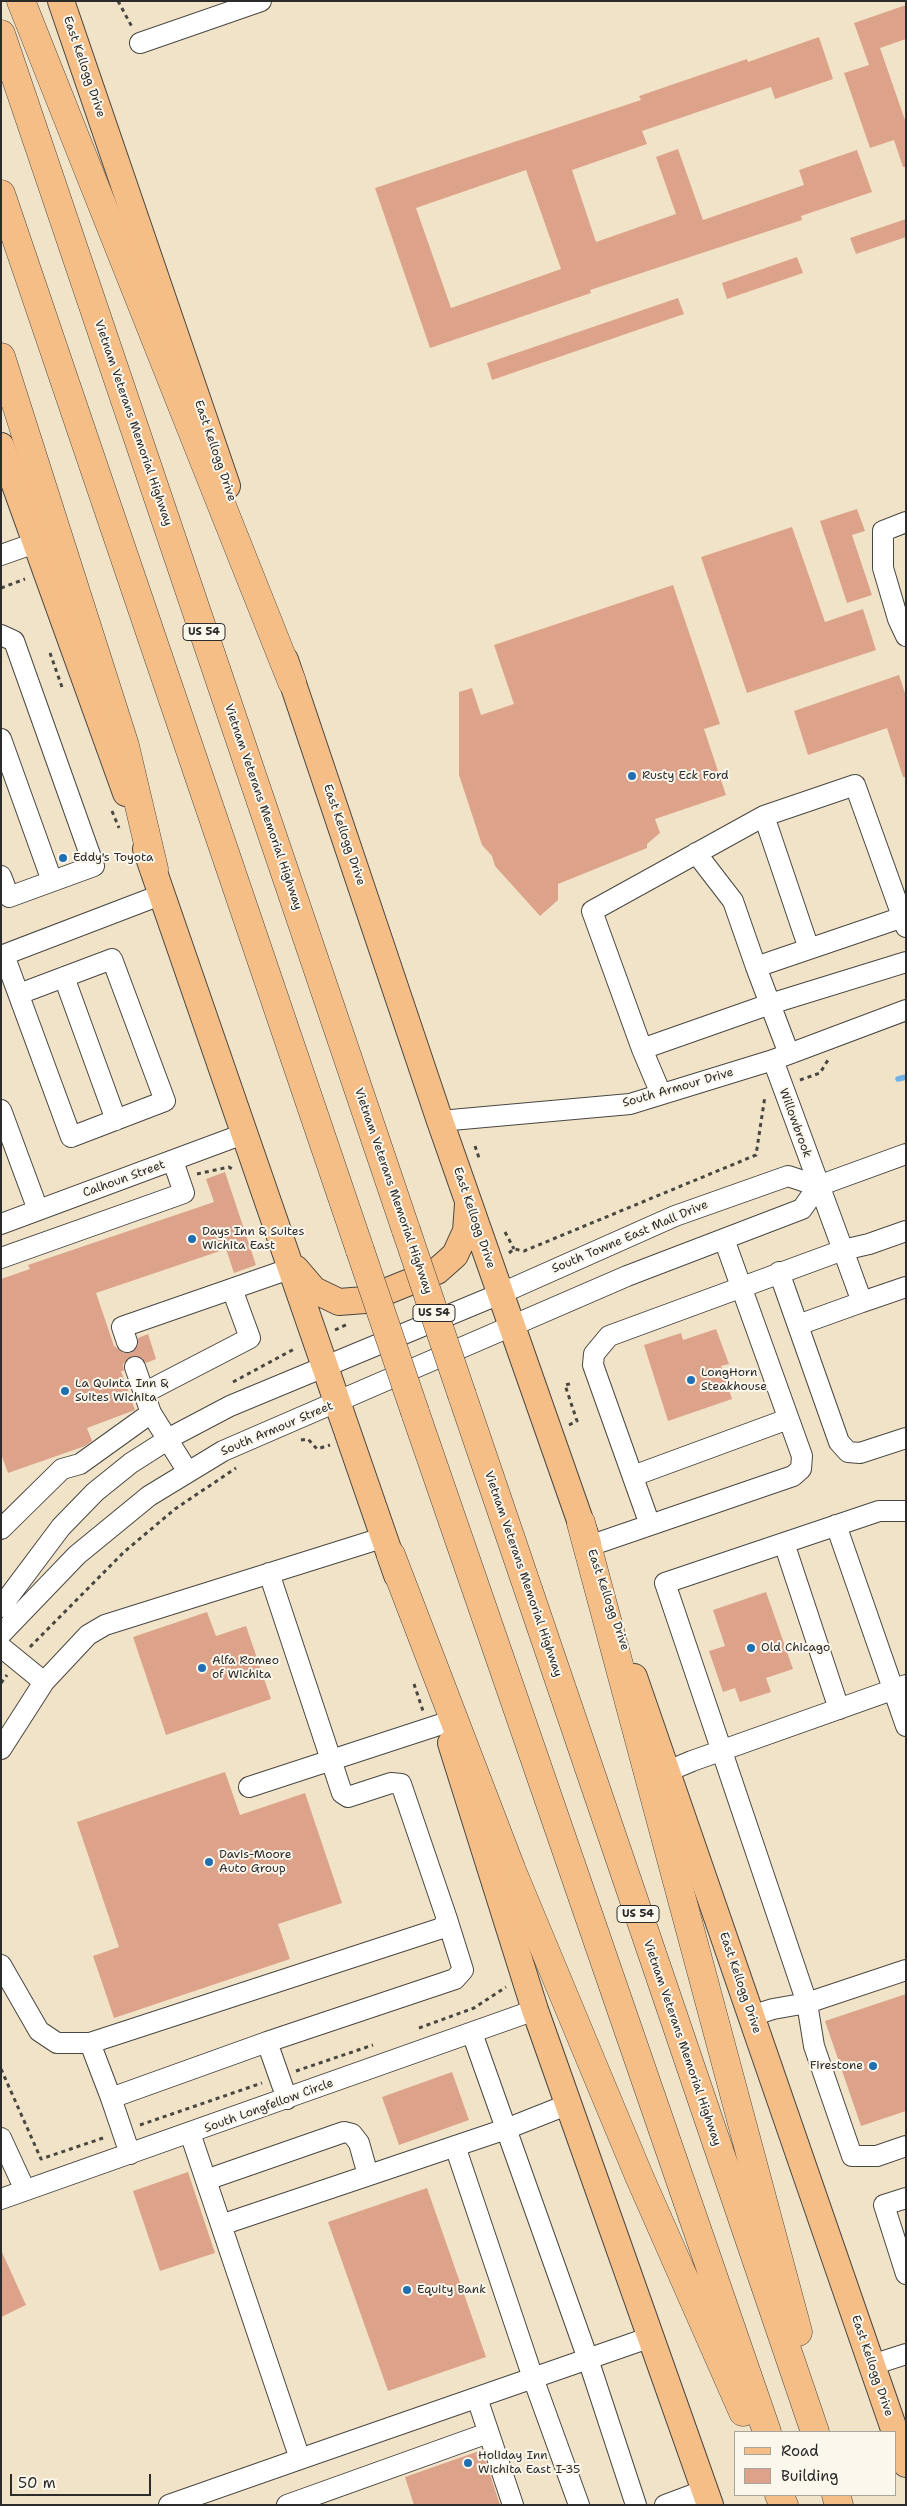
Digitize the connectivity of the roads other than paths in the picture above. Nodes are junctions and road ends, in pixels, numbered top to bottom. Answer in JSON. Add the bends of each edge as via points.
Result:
{"nodes":[{"id":1,"x":21,"y":1,"type":"edge"},
{"id":2,"x":61,"y":1,"type":"edge"},
{"id":3,"x":261,"y":1,"type":"edge"},
{"id":4,"x":1,"y":34,"type":"edge"},
{"id":5,"x":140,"y":43,"type":"road end"},
{"id":6,"x":1,"y":194,"type":"edge"},
{"id":7,"x":1,"y":358,"type":"edge"},
{"id":8,"x":1,"y":446,"type":"edge"},
{"id":9,"x":906,"y":522,"type":"edge"},
{"id":10,"x":35,"y":543,"type":"junction"},
{"id":11,"x":1,"y":555,"type":"edge"},
{"id":12,"x":1,"y":634,"type":"edge"},
{"id":13,"x":906,"y":636,"type":"edge"},
{"id":14,"x":292,"y":682,"type":"junction"},
{"id":15,"x":1,"y":739,"type":"edge"},
{"id":16,"x":764,"y":816,"type":"junction"},
{"id":17,"x":696,"y":853,"type":"junction"},
{"id":18,"x":154,"y":869,"type":"junction"},
{"id":19,"x":1,"y":876,"type":"edge"},
{"id":20,"x":52,"y":881,"type":"junction"},
{"id":21,"x":164,"y":894,"type":"junction"},
{"id":22,"x":904,"y":922,"type":"edge"},
{"id":23,"x":809,"y":949,"type":"junction"},
{"id":24,"x":3,"y":955,"type":"edge"},
{"id":25,"x":906,"y":962,"type":"edge"},
{"id":26,"x":756,"y":966,"type":"junction"},
{"id":27,"x":64,"y":976,"type":"junction"},
{"id":28,"x":19,"y":994,"type":"junction"},
{"id":29,"x":770,"y":1004,"type":"junction"},
{"id":30,"x":906,"y":1010,"type":"edge"},
{"id":31,"x":642,"y":1049,"type":"junction"},
{"id":32,"x":781,"y":1057,"type":"junction"},
{"id":33,"x":661,"y":1094,"type":"junction"},
{"id":34,"x":1,"y":1110,"type":"edge"},
{"id":35,"x":116,"y":1120,"type":"junction"},
{"id":36,"x":440,"y":1121,"type":"junction"},
{"id":37,"x":246,"y":1133,"type":"junction"},
{"id":38,"x":5,"y":1134,"type":"edge"},
{"id":39,"x":906,"y":1154,"type":"edge"},
{"id":40,"x":172,"y":1161,"type":"junction"},
{"id":41,"x":818,"y":1186,"type":"junction"},
{"id":42,"x":468,"y":1201,"type":"junction"},
{"id":43,"x":30,"y":1213,"type":"junction"},
{"id":44,"x":1,"y":1224,"type":"edge"},
{"id":45,"x":906,"y":1232,"type":"edge"},
{"id":46,"x":724,"y":1239,"type":"junction"},
{"id":47,"x":32,"y":1247,"type":"junction"},
{"id":48,"x":843,"y":1250,"type":"junction"},
{"id":49,"x":1,"y":1258,"type":"edge"},
{"id":50,"x":291,"y":1266,"type":"junction"},
{"id":51,"x":779,"y":1272,"type":"junction"},
{"id":52,"x":741,"y":1286,"type":"junction"},
{"id":53,"x":906,"y":1287,"type":"edge"},
{"id":54,"x":232,"y":1289,"type":"junction"},
{"id":55,"x":502,"y":1293,"type":"junction"},
{"id":56,"x":862,"y":1302,"type":"junction"},
{"id":57,"x":798,"y":1325,"type":"junction"},
{"id":58,"x":514,"y":1326,"type":"junction"},
{"id":59,"x":127,"y":1342,"type":"dead end"},
{"id":60,"x":325,"y":1365,"type":"junction"},
{"id":61,"x":135,"y":1367,"type":"dead end"},
{"id":62,"x":144,"y":1393,"type":"junction"},
{"id":63,"x":338,"y":1403,"type":"junction"},
{"id":64,"x":150,"y":1413,"type":"junction"},
{"id":65,"x":788,"y":1419,"type":"junction"},
{"id":66,"x":906,"y":1438,"type":"edge"},
{"id":67,"x":168,"y":1440,"type":"junction"},
{"id":68,"x":188,"y":1472,"type":"junction"},
{"id":69,"x":633,"y":1476,"type":"junction"},
{"id":70,"x":906,"y":1511,"type":"edge"},
{"id":71,"x":650,"y":1525,"type":"junction"},
{"id":72,"x":836,"y":1525,"type":"junction"},
{"id":73,"x":1,"y":1529,"type":"edge"},
{"id":74,"x":585,"y":1534,"type":"junction"},
{"id":75,"x":784,"y":1543,"type":"junction"},
{"id":76,"x":388,"y":1546,"type":"junction"},
{"id":77,"x":269,"y":1574,"type":"junction"},
{"id":78,"x":8,"y":1584,"type":"edge"},
{"id":79,"x":34,"y":1600,"type":"junction"},
{"id":80,"x":1,"y":1607,"type":"edge"},
{"id":81,"x":1,"y":1634,"type":"edge"},
{"id":82,"x":1,"y":1647,"type":"edge"},
{"id":83,"x":44,"y":1682,"type":"junction"},
{"id":84,"x":900,"y":1687,"type":"edge"},
{"id":85,"x":839,"y":1709,"type":"junction"},
{"id":86,"x":449,"y":1722,"type":"junction"},
{"id":87,"x":906,"y":1726,"type":"edge"},
{"id":88,"x":1,"y":1749,"type":"edge"},
{"id":89,"x":723,"y":1750,"type":"junction"},
{"id":90,"x":331,"y":1761,"type":"junction"},
{"id":91,"x":658,"y":1775,"type":"junction"},
{"id":92,"x":249,"y":1787,"type":"dead end"},
{"id":93,"x":447,"y":1919,"type":"junction"},
{"id":94,"x":1,"y":1965,"type":"edge"},
{"id":95,"x":906,"y":1970,"type":"edge"},
{"id":96,"x":807,"y":2003,"type":"junction"},
{"id":97,"x":535,"y":2010,"type":"junction"},
{"id":98,"x":751,"y":2016,"type":"junction"},
{"id":99,"x":472,"y":2033,"type":"junction"},
{"id":100,"x":267,"y":2042,"type":"junction"},
{"id":101,"x":90,"y":2043,"type":"junction"},
{"id":102,"x":111,"y":2098,"type":"junction"},
{"id":103,"x":286,"y":2099,"type":"junction"},
{"id":104,"x":569,"y":2104,"type":"junction"},
{"id":105,"x":506,"y":2129,"type":"junction"},
{"id":106,"x":190,"y":2134,"type":"junction"},
{"id":107,"x":1,"y":2138,"type":"edge"},
{"id":108,"x":455,"y":2146,"type":"junction"},
{"id":109,"x":906,"y":2146,"type":"edge"},
{"id":110,"x":130,"y":2154,"type":"junction"},
{"id":111,"x":368,"y":2175,"type":"junction"},
{"id":112,"x":206,"y":2180,"type":"junction"},
{"id":113,"x":25,"y":2190,"type":"junction"},
{"id":114,"x":906,"y":2198,"type":"edge"},
{"id":115,"x":1,"y":2199,"type":"edge"},
{"id":116,"x":221,"y":2224,"type":"junction"},
{"id":117,"x":906,"y":2274,"type":"edge"},
{"id":118,"x":651,"y":2337,"type":"junction"},
{"id":119,"x":906,"y":2354,"type":"edge"},
{"id":120,"x":588,"y":2359,"type":"junction"},
{"id":121,"x":872,"y":2366,"type":"junction"},
{"id":122,"x":533,"y":2378,"type":"junction"},
{"id":123,"x":477,"y":2398,"type":"junction"},
{"id":124,"x":752,"y":2431,"type":"edge"},
{"id":125,"x":767,"y":2431,"type":"edge"},
{"id":126,"x":814,"y":2431,"type":"edge"},
{"id":127,"x":825,"y":2431,"type":"edge"},
{"id":128,"x":894,"y":2431,"type":"edge"},
{"id":129,"x":488,"y":2433,"type":"junction"},
{"id":130,"x":897,"y":2439,"type":"edge"},
{"id":131,"x":300,"y":2459,"type":"junction"},
{"id":132,"x":906,"y":2464,"type":"edge"},
{"id":133,"x":708,"y":2497,"type":"edge"},
{"id":134,"x":169,"y":2505,"type":"edge"},
{"id":135,"x":287,"y":2505,"type":"edge"},
{"id":136,"x":514,"y":2505,"type":"edge"},
{"id":137,"x":579,"y":2505,"type":"edge"},
{"id":138,"x":636,"y":2505,"type":"edge"},
{"id":139,"x":665,"y":2505,"type":"edge"}],
"edges":[{"from":1,"to":14,"type":"highway"},
{"from":2,"to":14,"type":"main road","name":"East Kellogg Drive"},
{"from":3,"to":5,"type":"street"},
{"from":4,"to":126,"type":"highway","name":"Vietnam Veterans Memorial Highway","number":"US 54","bridge":true},
{"from":6,"to":125,"type":"highway","bridge":true,"via":[[415,1412]]},
{"from":7,"to":18,"type":"highway","via":[[125,746]]},
{"from":8,"to":10,"type":"main road"},
{"from":9,"to":13,"type":"street","via":[[883,531],[883,568]]},
{"from":10,"to":11,"type":"street"},
{"from":10,"to":18,"type":"main road"},
{"from":12,"to":20,"type":"street","via":[[14,641],[94,866]]},
{"from":14,"to":36,"type":"main road","name":"East Kellogg Drive"},
{"from":15,"to":20,"type":"street"},
{"from":16,"to":17,"type":"street"},
{"from":16,"to":22,"type":"street","via":[[855,785]]},
{"from":16,"to":23,"type":"street"},
{"from":17,"to":26,"type":"street","name":"Willowbrook","via":[[733,901]]},
{"from":17,"to":31,"type":"street","via":[[592,911]]},
{"from":18,"to":21,"type":"main road"},
{"from":19,"to":20,"type":"street","via":[[9,898]]},
{"from":21,"to":24,"type":"street"},
{"from":21,"to":37,"type":"main road"},
{"from":22,"to":23,"type":"street"},
{"from":23,"to":26,"type":"street"},
{"from":24,"to":28,"type":"street"},
{"from":25,"to":29,"type":"street"},
{"from":26,"to":29,"type":"street","name":"Willowbrook"},
{"from":27,"to":28,"type":"street"},
{"from":27,"to":35,"type":"street"},
{"from":27,"to":35,"type":"street","via":[[112,959],[165,1101]]},
{"from":28,"to":35,"type":"street","via":[[71,1137]]},
{"from":29,"to":31,"type":"street"},
{"from":29,"to":32,"type":"street","name":"Willowbrook"},
{"from":30,"to":32,"type":"street","name":"South Armour Drive"},
{"from":31,"to":33,"type":"street"},
{"from":32,"to":33,"type":"street","name":"South Armour Drive"},
{"from":32,"to":41,"type":"street","name":"Willowbrook","via":[[783,1088]]},
{"from":33,"to":36,"type":"street","name":"South Armour Drive","via":[[630,1104]]},
{"from":34,"to":38,"type":"street"},
{"from":36,"to":42,"type":"main road","name":"East Kellogg Drive"},
{"from":37,"to":40,"type":"street","name":"Calhoun Street"},
{"from":37,"to":50,"type":"main road"},
{"from":38,"to":43,"type":"street"},
{"from":39,"to":41,"type":"street"},
{"from":40,"to":43,"type":"street","name":"Calhoun Street"},
{"from":40,"to":47,"type":"street","via":[[184,1193]]},
{"from":41,"to":46,"type":"street","via":[[802,1209]]},
{"from":41,"to":48,"type":"street","name":"Willowbrook"},
{"from":41,"to":55,"type":"street","name":"South Towne East Mall Drive","via":[[788,1176],[675,1216]]},
{"from":42,"to":50,"type":"main road","via":[[466,1230],[454,1255],[437,1271],[365,1300],[339,1302],[314,1290]]},
{"from":42,"to":55,"type":"main road","name":"East Kellogg Drive"},
{"from":43,"to":44,"type":"street","name":"Calhoun Street"},
{"from":43,"to":47,"type":"street"},
{"from":45,"to":48,"type":"street"},
{"from":46,"to":52,"type":"street"},
{"from":46,"to":58,"type":"street","via":[[627,1276]]},
{"from":47,"to":49,"type":"street"},
{"from":48,"to":51,"type":"street"},
{"from":48,"to":56,"type":"street","name":"Willowbrook"},
{"from":50,"to":54,"type":"street"},
{"from":50,"to":60,"type":"main road"},
{"from":51,"to":52,"type":"street"},
{"from":51,"to":57,"type":"street"},
{"from":52,"to":65,"type":"street"},
{"from":52,"to":69,"type":"street","via":[[609,1336],[594,1354],[593,1365]]},
{"from":53,"to":56,"type":"street"},
{"from":54,"to":59,"type":"street","via":[[122,1327]]},
{"from":54,"to":62,"type":"street","via":[[250,1338]]},
{"from":55,"to":58,"type":"main road","name":"East Kellogg Drive"},
{"from":55,"to":60,"type":"street"},
{"from":56,"to":57,"type":"street"},
{"from":57,"to":66,"type":"street","via":[[839,1442],[848,1452],[860,1453]]},
{"from":58,"to":63,"type":"street","name":"South Armour Street"},
{"from":58,"to":74,"type":"main road","name":"East Kellogg Drive"},
{"from":60,"to":63,"type":"main road"},
{"from":60,"to":67,"type":"street","via":[[230,1406]]},
{"from":61,"to":62,"type":"street"},
{"from":62,"to":64,"type":"street"},
{"from":63,"to":68,"type":"street","name":"South Armour Street","via":[[223,1451]]},
{"from":63,"to":76,"type":"main road"},
{"from":64,"to":67,"type":"street"},
{"from":64,"to":73,"type":"street","via":[[80,1464],[62,1469]]},
{"from":65,"to":69,"type":"street"},
{"from":65,"to":71,"type":"street","via":[[802,1456],[801,1469],[793,1476]]},
{"from":67,"to":68,"type":"street"},
{"from":67,"to":78,"type":"street","via":[[131,1463],[95,1492]]},
{"from":68,"to":79,"type":"street","name":"South Armour Street","via":[[149,1496],[77,1555]]},
{"from":69,"to":71,"type":"street"},
{"from":70,"to":72,"type":"street","via":[[879,1511]]},
{"from":71,"to":74,"type":"street"},
{"from":72,"to":75,"type":"street"},
{"from":72,"to":84,"type":"street"},
{"from":74,"to":91,"type":"highway"},
{"from":75,"to":85,"type":"street"},
{"from":75,"to":89,"type":"street","via":[[664,1583]]},
{"from":76,"to":77,"type":"street"},
{"from":76,"to":86,"type":"highway"},
{"from":77,"to":83,"type":"street","via":[[105,1625],[88,1635]]},
{"from":77,"to":90,"type":"street"},
{"from":78,"to":79,"type":"street"},
{"from":78,"to":80,"type":"street"},
{"from":79,"to":81,"type":"street","name":"South Armour Street"},
{"from":82,"to":83,"type":"street"},
{"from":83,"to":88,"type":"street"},
{"from":84,"to":85,"type":"street"},
{"from":84,"to":87,"type":"street"},
{"from":85,"to":89,"type":"street"},
{"from":86,"to":90,"type":"street"},
{"from":86,"to":97,"type":"main road"},
{"from":86,"to":124,"type":"highway","via":[[639,2176]]},
{"from":89,"to":91,"type":"street"},
{"from":89,"to":96,"type":"street"},
{"from":90,"to":92,"type":"street"},
{"from":90,"to":93,"type":"street","via":[[342,1793],[348,1797],[391,1783],[400,1784]]},
{"from":91,"to":98,"type":"main road","name":"East Kellogg Drive"},
{"from":91,"to":127,"type":"highway"},
{"from":93,"to":100,"type":"street","via":[[463,1970],[455,1979]]},
{"from":93,"to":101,"type":"street","via":[[442,1928]]},
{"from":94,"to":101,"type":"street","via":[[38,2031],[57,2043]]},
{"from":95,"to":96,"type":"street"},
{"from":96,"to":98,"type":"street"},
{"from":96,"to":109,"type":"street","via":[[814,2046],[852,2156],[877,2156]]},
{"from":97,"to":99,"type":"street","name":"South Longfellow Circle"},
{"from":97,"to":104,"type":"main road"},
{"from":98,"to":121,"type":"main road","name":"East Kellogg Drive"},
{"from":99,"to":103,"type":"street","name":"South Longfellow Circle"},
{"from":99,"to":105,"type":"street"},
{"from":100,"to":102,"type":"street"},
{"from":100,"to":103,"type":"street"},
{"from":101,"to":102,"type":"street"},
{"from":102,"to":110,"type":"street"},
{"from":103,"to":106,"type":"street","name":"South Longfellow Circle"},
{"from":104,"to":105,"type":"street"},
{"from":104,"to":118,"type":"main road"},
{"from":105,"to":108,"type":"street"},
{"from":105,"to":120,"type":"street"},
{"from":106,"to":110,"type":"street","name":"South Longfellow Circle"},
{"from":106,"to":112,"type":"street"},
{"from":107,"to":113,"type":"street"},
{"from":108,"to":111,"type":"street"},
{"from":108,"to":122,"type":"street"},
{"from":110,"to":113,"type":"street","name":"South Longfellow Circle"},
{"from":111,"to":112,"type":"street","via":[[359,2143],[352,2134],[344,2132]]},
{"from":111,"to":116,"type":"street"},
{"from":112,"to":116,"type":"street"},
{"from":113,"to":115,"type":"street","name":"South Longfellow Circle"},
{"from":114,"to":117,"type":"street","via":[[884,2205]]},
{"from":116,"to":131,"type":"street"},
{"from":118,"to":120,"type":"street"},
{"from":118,"to":133,"type":"main road"},
{"from":119,"to":121,"type":"street"},
{"from":120,"to":122,"type":"street"},
{"from":120,"to":138,"type":"street"},
{"from":121,"to":128,"type":"main road","name":"East Kellogg Drive"},
{"from":122,"to":123,"type":"street"},
{"from":122,"to":137,"type":"street"},
{"from":123,"to":129,"type":"street"},
{"from":123,"to":131,"type":"street"},
{"from":129,"to":135,"type":"street"},
{"from":129,"to":136,"type":"street"},
{"from":130,"to":132,"type":"main road","name":"East Kellogg Drive"},
{"from":131,"to":134,"type":"street"},
{"from":133,"to":139,"type":"street"}]}
